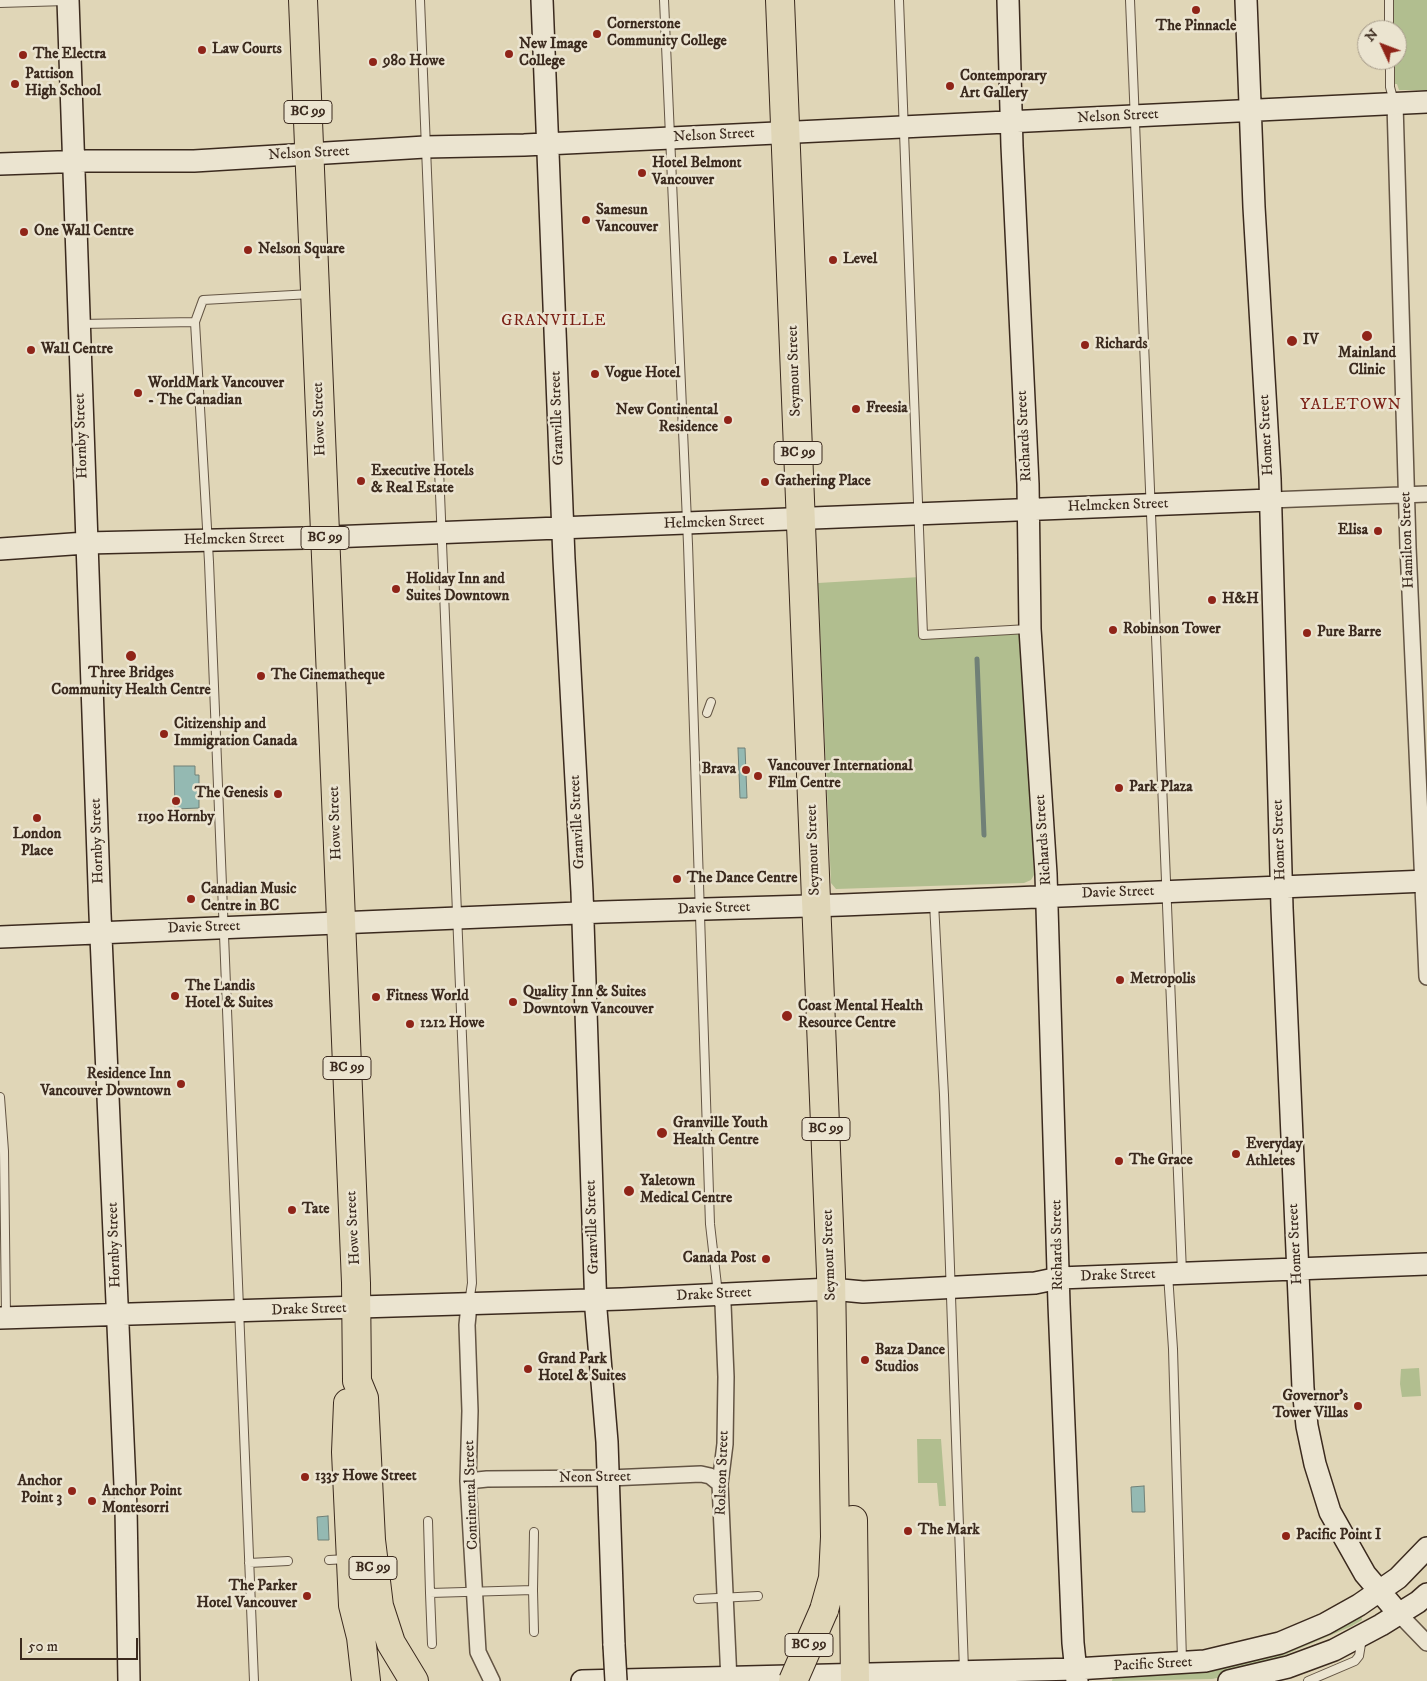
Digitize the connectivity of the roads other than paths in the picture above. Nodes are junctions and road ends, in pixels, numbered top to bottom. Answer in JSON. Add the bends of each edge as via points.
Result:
{"nodes":[{"id":1,"x":303,"y":0,"type":"edge"},
{"id":2,"x":420,"y":0,"type":"edge"},
{"id":3,"x":542,"y":0,"type":"edge"},
{"id":4,"x":664,"y":0,"type":"edge"},
{"id":5,"x":780,"y":0,"type":"edge"},
{"id":6,"x":899,"y":0,"type":"edge"},
{"id":7,"x":1008,"y":0,"type":"edge"},
{"id":8,"x":1130,"y":0,"type":"edge"},
{"id":9,"x":1246,"y":0,"type":"edge"},
{"id":10,"x":1389,"y":0,"type":"edge"},
{"id":11,"x":68,"y":1,"type":"edge"},
{"id":12,"x":0,"y":3,"type":"edge"},
{"id":13,"x":1390,"y":20,"type":"edge"},
{"id":14,"x":1390,"y":70,"type":"edge"},
{"id":15,"x":1427,"y":102,"type":"edge"},
{"id":16,"x":1395,"y":104,"type":"junction"},
{"id":17,"x":1251,"y":110,"type":"junction"},
{"id":18,"x":1135,"y":116,"type":"junction"},
{"id":19,"x":1011,"y":122,"type":"junction"},
{"id":20,"x":905,"y":126,"type":"junction"},
{"id":21,"x":786,"y":132,"type":"junction"},
{"id":22,"x":669,"y":138,"type":"junction"},
{"id":23,"x":547,"y":144,"type":"junction"},
{"id":24,"x":425,"y":147,"type":"junction"},
{"id":25,"x":310,"y":154,"type":"junction"},
{"id":26,"x":74,"y":162,"type":"junction"},
{"id":27,"x":0,"y":164,"type":"edge"},
{"id":28,"x":315,"y":293,"type":"junction"},
{"id":29,"x":195,"y":322,"type":"junction"},
{"id":30,"x":78,"y":324,"type":"junction"},
{"id":31,"x":1427,"y":494,"type":"edge"},
{"id":32,"x":1406,"y":495,"type":"junction"},
{"id":33,"x":1270,"y":500,"type":"junction"},
{"id":34,"x":1151,"y":505,"type":"junction"},
{"id":35,"x":1027,"y":510,"type":"junction"},
{"id":36,"x":918,"y":514,"type":"junction"},
{"id":37,"x":801,"y":520,"type":"junction"},
{"id":38,"x":687,"y":523,"type":"junction"},
{"id":39,"x":562,"y":528,"type":"junction"},
{"id":40,"x":441,"y":533,"type":"junction"},
{"id":41,"x":325,"y":537,"type":"junction"},
{"id":42,"x":208,"y":540,"type":"junction"},
{"id":43,"x":86,"y":543,"type":"junction"},
{"id":44,"x":0,"y":549,"type":"edge"},
{"id":45,"x":1030,"y":629,"type":"junction"},
{"id":46,"x":711,"y":702,"type":"dead end"},
{"id":47,"x":707,"y":713,"type":"dead end"},
{"id":48,"x":1424,"y":881,"type":"edge"},
{"id":49,"x":1282,"y":886,"type":"junction"},
{"id":50,"x":1167,"y":892,"type":"junction"},
{"id":51,"x":1047,"y":896,"type":"junction"},
{"id":52,"x":934,"y":901,"type":"junction"},
{"id":53,"x":817,"y":906,"type":"junction"},
{"id":54,"x":700,"y":910,"type":"junction"},
{"id":55,"x":583,"y":912,"type":"junction"},
{"id":56,"x":457,"y":919,"type":"junction"},
{"id":57,"x":340,"y":922,"type":"junction"},
{"id":58,"x":223,"y":928,"type":"junction"},
{"id":59,"x":101,"y":933,"type":"junction"},
{"id":60,"x":0,"y":937,"type":"edge"},
{"id":61,"x":1427,"y":977,"type":"edge"},
{"id":62,"x":0,"y":1097,"type":"edge"},
{"id":63,"x":1427,"y":1264,"type":"edge"},
{"id":64,"x":1297,"y":1268,"type":"junction"},
{"id":65,"x":1175,"y":1274,"type":"junction"},
{"id":66,"x":1059,"y":1278,"type":"junction"},
{"id":67,"x":950,"y":1286,"type":"junction"},
{"id":68,"x":831,"y":1289,"type":"junction"},
{"id":69,"x":718,"y":1295,"type":"junction"},
{"id":70,"x":595,"y":1300,"type":"junction"},
{"id":71,"x":469,"y":1305,"type":"junction"},
{"id":72,"x":357,"y":1308,"type":"junction"},
{"id":73,"x":238,"y":1312,"type":"junction"},
{"id":74,"x":117,"y":1314,"type":"junction"},
{"id":75,"x":3,"y":1318,"type":"edge"},
{"id":76,"x":833,"y":1352,"type":"junction"},
{"id":77,"x":357,"y":1381,"type":"junction"},
{"id":78,"x":609,"y":1478,"type":"junction"},
{"id":79,"x":468,"y":1482,"type":"junction"},
{"id":80,"x":720,"y":1484,"type":"junction"},
{"id":81,"x":428,"y":1521,"type":"dead end"},
{"id":82,"x":534,"y":1532,"type":"dead end"},
{"id":83,"x":1427,"y":1548,"type":"edge"},
{"id":84,"x":288,"y":1561,"type":"dead end"},
{"id":85,"x":249,"y":1563,"type":"junction"},
{"id":86,"x":533,"y":1590,"type":"junction"},
{"id":87,"x":1379,"y":1592,"type":"junction"},
{"id":88,"x":430,"y":1593,"type":"junction"},
{"id":89,"x":475,"y":1593,"type":"junction"},
{"id":90,"x":1427,"y":1594,"type":"edge"},
{"id":91,"x":758,"y":1596,"type":"dead end"},
{"id":92,"x":724,"y":1598,"type":"junction"},
{"id":93,"x":698,"y":1599,"type":"dead end"},
{"id":94,"x":1399,"y":1614,"type":"junction"},
{"id":95,"x":534,"y":1632,"type":"dead end"},
{"id":96,"x":1363,"y":1636,"type":"junction"},
{"id":97,"x":1427,"y":1643,"type":"edge"},
{"id":98,"x":432,"y":1644,"type":"dead end"},
{"id":99,"x":1182,"y":1664,"type":"junction"},
{"id":100,"x":964,"y":1670,"type":"junction"},
{"id":101,"x":1077,"y":1675,"type":"edge"},
{"id":102,"x":855,"y":1678,"type":"edge"},
{"id":103,"x":728,"y":1679,"type":"edge"},
{"id":104,"x":129,"y":1681,"type":"edge"},
{"id":105,"x":254,"y":1681,"type":"edge"},
{"id":106,"x":366,"y":1681,"type":"edge"},
{"id":107,"x":414,"y":1681,"type":"edge"},
{"id":108,"x":492,"y":1681,"type":"edge"},
{"id":109,"x":582,"y":1681,"type":"edge"},
{"id":110,"x":616,"y":1681,"type":"edge"},
{"id":111,"x":793,"y":1681,"type":"edge"},
{"id":112,"x":1229,"y":1681,"type":"edge"},
{"id":113,"x":1308,"y":1681,"type":"edge"}],
"edges":[{"from":1,"to":25,"type":"highway","name":"Howe Street","number":"BC 99"},
{"from":2,"to":24,"type":"lane"},
{"from":3,"to":23,"type":"street","name":"Granville Street"},
{"from":4,"to":22,"type":"lane"},
{"from":5,"to":21,"type":"highway","name":"Seymour Street","number":"BC 99"},
{"from":6,"to":20,"type":"lane"},
{"from":7,"to":19,"type":"street","name":"Richards Street"},
{"from":8,"to":18,"type":"lane"},
{"from":9,"to":17,"type":"street","name":"Homer Street"},
{"from":10,"to":13,"type":"lane"},
{"from":11,"to":12,"type":"lane"},
{"from":11,"to":26,"type":"street","name":"Hornby Street"},
{"from":14,"to":16,"type":"lane"},
{"from":15,"to":16,"type":"street","name":"Nelson Street"},
{"from":16,"to":17,"type":"street","name":"Nelson Street"},
{"from":16,"to":32,"type":"street","name":"Hamilton Street"},
{"from":17,"to":18,"type":"street","name":"Nelson Street"},
{"from":17,"to":33,"type":"street","name":"Homer Street"},
{"from":18,"to":19,"type":"street","name":"Nelson Street"},
{"from":18,"to":34,"type":"lane"},
{"from":19,"to":20,"type":"street","name":"Nelson Street"},
{"from":19,"to":35,"type":"street","name":"Richards Street"},
{"from":20,"to":21,"type":"street","name":"Nelson Street"},
{"from":20,"to":36,"type":"lane"},
{"from":21,"to":22,"type":"street","name":"Nelson Street"},
{"from":21,"to":37,"type":"highway","name":"Seymour Street","number":"BC 99"},
{"from":22,"to":23,"type":"street","name":"Nelson Street"},
{"from":22,"to":38,"type":"lane"},
{"from":23,"to":24,"type":"street","name":"Nelson Street"},
{"from":23,"to":39,"type":"street","name":"Granville Street"},
{"from":24,"to":25,"type":"street","name":"Nelson Street"},
{"from":24,"to":40,"type":"lane"},
{"from":25,"to":26,"type":"street","name":"Nelson Street"},
{"from":25,"to":28,"type":"highway","name":"Howe Street","number":"BC 99"},
{"from":26,"to":27,"type":"street","name":"Nelson Street"},
{"from":26,"to":30,"type":"street","name":"Hornby Street"},
{"from":28,"to":29,"type":"lane","via":[[203,300]]},
{"from":28,"to":41,"type":"highway","name":"Howe Street","number":"BC 99"},
{"from":29,"to":30,"type":"lane"},
{"from":29,"to":42,"type":"lane"},
{"from":30,"to":43,"type":"street","name":"Hornby Street"},
{"from":31,"to":32,"type":"street","name":"Helmcken Street"},
{"from":32,"to":33,"type":"street","name":"Helmcken Street"},
{"from":32,"to":48,"type":"street","name":"Hamilton Street"},
{"from":33,"to":34,"type":"street","name":"Helmcken Street"},
{"from":33,"to":49,"type":"street","name":"Homer Street"},
{"from":34,"to":35,"type":"street","name":"Helmcken Street"},
{"from":34,"to":50,"type":"lane"},
{"from":35,"to":36,"type":"street","name":"Helmcken Street"},
{"from":35,"to":45,"type":"street","name":"Richards Street"},
{"from":36,"to":37,"type":"street","name":"Helmcken Street"},
{"from":36,"to":45,"type":"lane","via":[[923,635]]},
{"from":37,"to":38,"type":"street","name":"Helmcken Street"},
{"from":37,"to":53,"type":"highway","name":"Seymour Street","number":"BC 99"},
{"from":38,"to":39,"type":"street","name":"Helmcken Street"},
{"from":38,"to":54,"type":"lane"},
{"from":39,"to":40,"type":"street","name":"Helmcken Street"},
{"from":39,"to":55,"type":"street","name":"Granville Street"},
{"from":40,"to":41,"type":"street","name":"Helmcken Street"},
{"from":40,"to":56,"type":"lane"},
{"from":41,"to":42,"type":"street","name":"Helmcken Street"},
{"from":41,"to":57,"type":"highway","name":"Howe Street","number":"BC 99"},
{"from":42,"to":43,"type":"street","name":"Helmcken Street"},
{"from":42,"to":58,"type":"lane"},
{"from":43,"to":44,"type":"street","name":"Helmcken Street"},
{"from":43,"to":59,"type":"street","name":"Hornby Street"},
{"from":45,"to":51,"type":"street","name":"Richards Street"},
{"from":46,"to":47,"type":"lane"},
{"from":48,"to":49,"type":"street","name":"Davie Street"},
{"from":48,"to":61,"type":"street","name":"Hamilton Street"},
{"from":49,"to":50,"type":"street","name":"Davie Street"},
{"from":49,"to":64,"type":"street","name":"Homer Street"},
{"from":50,"to":51,"type":"street","name":"Davie Street"},
{"from":50,"to":65,"type":"lane"},
{"from":51,"to":52,"type":"street","name":"Davie Street"},
{"from":51,"to":66,"type":"street","name":"Richards Street"},
{"from":52,"to":53,"type":"street","name":"Davie Street"},
{"from":52,"to":67,"type":"lane"},
{"from":53,"to":54,"type":"street","name":"Davie Street"},
{"from":53,"to":68,"type":"highway","name":"Seymour Street","number":"BC 99"},
{"from":54,"to":55,"type":"street","name":"Davie Street"},
{"from":54,"to":69,"type":"lane","via":[[710,1224]]},
{"from":55,"to":56,"type":"street","name":"Davie Street"},
{"from":55,"to":70,"type":"street","name":"Granville Street"},
{"from":56,"to":57,"type":"street","name":"Davie Street"},
{"from":56,"to":71,"type":"lane","via":[[472,1283]]},
{"from":57,"to":58,"type":"street","name":"Davie Street"},
{"from":57,"to":72,"type":"highway","name":"Howe Street","number":"BC 99"},
{"from":58,"to":59,"type":"street","name":"Davie Street"},
{"from":58,"to":73,"type":"lane"},
{"from":59,"to":60,"type":"street","name":"Davie Street"},
{"from":59,"to":74,"type":"street","name":"Hornby Street"},
{"from":62,"to":75,"type":"lane","via":[[4,1151]]},
{"from":63,"to":64,"type":"street","name":"Drake Street"},
{"from":64,"to":65,"type":"street","name":"Drake Street"},
{"from":64,"to":87,"type":"street","name":"Homer Street","via":[[1307,1426],[1314,1464],[1337,1526]]},
{"from":65,"to":66,"type":"street","name":"Drake Street"},
{"from":65,"to":99,"type":"lane","via":[[1173,1359]]},
{"from":66,"to":67,"type":"street","name":"Drake Street","via":[[1035,1284]]},
{"from":66,"to":101,"type":"street","name":"Richards Street"},
{"from":67,"to":68,"type":"street","name":"Drake Street","via":[[857,1292]]},
{"from":67,"to":100,"type":"lane"},
{"from":68,"to":69,"type":"street","name":"Drake Street"},
{"from":68,"to":76,"type":"highway","name":"Seymour Street","number":"BC 99"},
{"from":69,"to":70,"type":"street","name":"Drake Street"},
{"from":69,"to":80,"type":"street","name":"Rolston Street","via":[[723,1304],[726,1376],[725,1444]]},
{"from":70,"to":71,"type":"street","name":"Drake Street"},
{"from":70,"to":78,"type":"street","name":"Granville Street"},
{"from":71,"to":72,"type":"street","name":"Drake Street"},
{"from":71,"to":79,"type":"street","name":"Continental Street"},
{"from":72,"to":73,"type":"street","name":"Drake Street"},
{"from":72,"to":77,"type":"highway","name":"Howe Street","number":"BC 99"},
{"from":73,"to":74,"type":"street","name":"Drake Street"},
{"from":73,"to":85,"type":"lane"},
{"from":74,"to":75,"type":"street","name":"Drake Street"},
{"from":74,"to":104,"type":"street","name":"Hornby Street","via":[[126,1508]]},
{"from":76,"to":102,"type":"highway","via":[[851,1373]]},
{"from":76,"to":111,"type":"highway","name":"Seymour Street","number":"BC 99","bridge":true,"via":[[835,1538],[832,1578],[824,1610]]},
{"from":77,"to":106,"type":"highway","via":[[349,1398],[340,1559],[361,1637]]},
{"from":77,"to":107,"type":"highway","name":"Howe Street","number":"BC 99","via":[[364,1398],[374,1578],[379,1606],[391,1643]]},
{"from":78,"to":79,"type":"street","name":"Neon Street"},
{"from":78,"to":80,"type":"street","name":"Neon Street","via":[[701,1474]]},
{"from":78,"to":110,"type":"street","name":"Granville Street","bridge":true},
{"from":79,"to":89,"type":"street","name":"Continental Street"},
{"from":80,"to":92,"type":"street","name":"Rolston Street"},
{"from":81,"to":88,"type":"lane"},
{"from":82,"to":86,"type":"lane"},
{"from":83,"to":87,"type":"street","name":"Pacific Street","via":[[1398,1578]]},
{"from":84,"to":85,"type":"lane"},
{"from":85,"to":105,"type":"lane"},
{"from":86,"to":89,"type":"lane"},
{"from":86,"to":95,"type":"lane"},
{"from":87,"to":94,"type":"street","name":"Homer Street"},
{"from":87,"to":99,"type":"street","name":"Pacific Street","via":[[1325,1624],[1280,1643],[1243,1654]]},
{"from":88,"to":89,"type":"lane"},
{"from":88,"to":98,"type":"lane"},
{"from":89,"to":108,"type":"street","name":"Continental Street","via":[[478,1652]]},
{"from":90,"to":94,"type":"street"},
{"from":91,"to":92,"type":"lane"},
{"from":92,"to":93,"type":"lane"},
{"from":92,"to":103,"type":"street","name":"Rolston Street"},
{"from":94,"to":96,"type":"street"},
{"from":94,"to":97,"type":"street","name":"Homer Street"},
{"from":96,"to":112,"type":"street","via":[[1288,1667]]},
{"from":96,"to":113,"type":"lane","via":[[1355,1661]]},
{"from":99,"to":101,"type":"street","name":"Pacific Street"},
{"from":100,"to":101,"type":"street","name":"Pacific Street"},
{"from":100,"to":102,"type":"street","name":"Pacific Street"},
{"from":102,"to":103,"type":"street","name":"Pacific Street"},
{"from":103,"to":109,"type":"street","name":"Pacific Street"}]}
